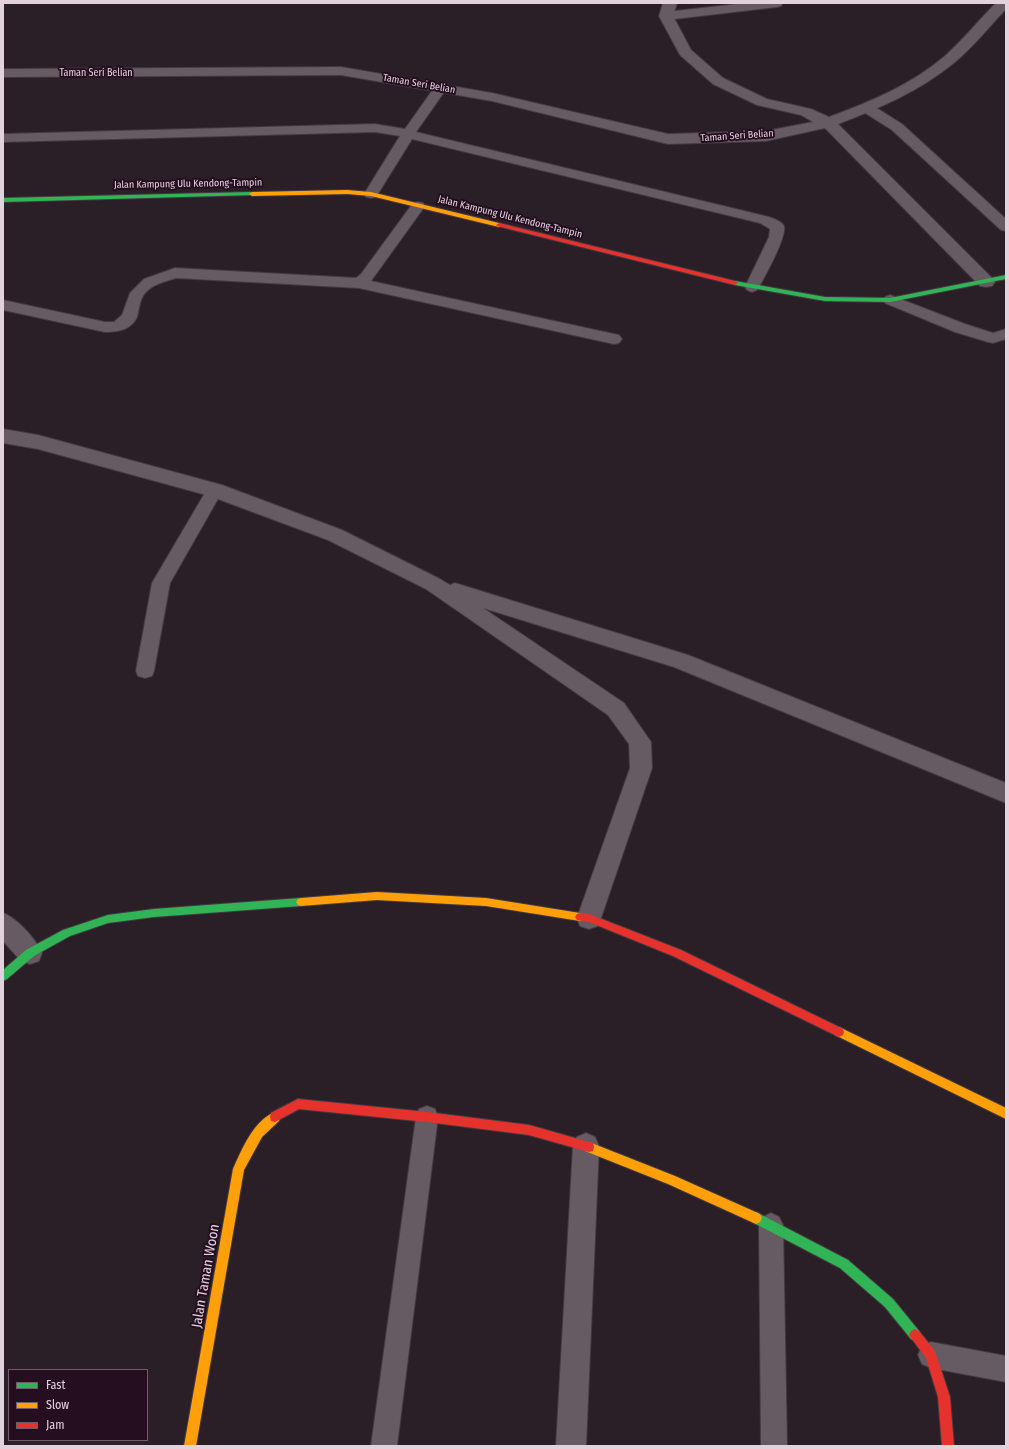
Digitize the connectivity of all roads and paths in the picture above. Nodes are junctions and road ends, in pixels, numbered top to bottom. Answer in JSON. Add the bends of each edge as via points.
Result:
{"nodes":[{"id":1,"x":776,"y":3,"type":"edge"},
{"id":2,"x":1004,"y":3,"type":"edge"},
{"id":3,"x":668,"y":10,"type":"edge"},
{"id":4,"x":3,"y":73,"type":"edge"},
{"id":5,"x":441,"y":88,"type":"junction"},
{"id":6,"x":867,"y":108,"type":"junction"},
{"id":7,"x":828,"y":123,"type":"junction"},
{"id":8,"x":408,"y":134,"type":"junction"},
{"id":9,"x":3,"y":138,"type":"edge"},
{"id":10,"x":371,"y":194,"type":"junction"},
{"id":11,"x":3,"y":200,"type":"edge"},
{"id":12,"x":418,"y":206,"type":"junction"},
{"id":13,"x":1006,"y":227,"type":"edge"},
{"id":14,"x":1006,"y":277,"type":"edge"},
{"id":15,"x":986,"y":282,"type":"junction"},
{"id":16,"x":359,"y":283,"type":"junction"},
{"id":17,"x":752,"y":288,"type":"junction"},
{"id":18,"x":890,"y":300,"type":"junction"},
{"id":19,"x":3,"y":305,"type":"edge"},
{"id":20,"x":1006,"y":334,"type":"edge"},
{"id":21,"x":614,"y":339,"type":"dead end"},
{"id":22,"x":3,"y":436,"type":"edge"},
{"id":23,"x":215,"y":490,"type":"junction"},
{"id":24,"x":433,"y":584,"type":"junction"},
{"id":25,"x":145,"y":671,"type":"dead end"},
{"id":26,"x":1006,"y":793,"type":"edge"},
{"id":27,"x":589,"y":918,"type":"junction"},
{"id":28,"x":3,"y":924,"type":"edge"},
{"id":29,"x":30,"y":953,"type":"junction"},
{"id":30,"x":3,"y":976,"type":"edge"},
{"id":31,"x":1006,"y":1114,"type":"edge"},
{"id":32,"x":426,"y":1117,"type":"junction"},
{"id":33,"x":586,"y":1146,"type":"junction"},
{"id":34,"x":771,"y":1225,"type":"junction"},
{"id":35,"x":931,"y":1355,"type":"junction"},
{"id":36,"x":1006,"y":1369,"type":"edge"},
{"id":37,"x":190,"y":1446,"type":"edge"},
{"id":38,"x":384,"y":1446,"type":"edge"},
{"id":39,"x":571,"y":1446,"type":"edge"},
{"id":40,"x":774,"y":1446,"type":"edge"},
{"id":41,"x":948,"y":1446,"type":"edge"}],
"edges":[{"from":1,"to":3,"type":"lane"},
{"from":2,"to":6,"type":"street","name":"Taman Seri Belian","via":[[950,58],[908,89]]},
{"from":3,"to":7,"type":"street","via":[[685,52],[718,81],[762,102],[806,112]]},
{"from":4,"to":5,"type":"street","name":"Taman Seri Belian","via":[[341,71]]},
{"from":5,"to":7,"type":"street","name":"Taman Seri Belian","via":[[492,97],[668,139],[766,136]]},
{"from":5,"to":8,"type":"lane"},
{"from":6,"to":7,"type":"street","name":"Taman Seri Belian"},
{"from":6,"to":13,"type":"lane","via":[[897,127]]},
{"from":7,"to":15,"type":"street"},
{"from":8,"to":9,"type":"lane","via":[[375,128]]},
{"from":8,"to":10,"type":"lane"},
{"from":8,"to":17,"type":"lane","via":[[765,220],[777,227],[776,237]]},
{"from":10,"to":11,"type":"street","name":"Jalan Kampung Ulu Kendong-Tampin","via":[[347,192]]},
{"from":10,"to":12,"type":"street","name":"Jalan Kampung Ulu Kendong-Tampin"},
{"from":12,"to":16,"type":"lane"},
{"from":12,"to":17,"type":"street","name":"Jalan Kampung Ulu Kendong-Tampin"},
{"from":14,"to":15,"type":"street","name":"Jalan Kampung Ulu Kendong-Tampin"},
{"from":15,"to":18,"type":"street","name":"Jalan Kampung Ulu Kendong-Tampin"},
{"from":16,"to":19,"type":"lane","via":[[175,273],[149,282],[135,296],[129,317],[118,328]]},
{"from":16,"to":21,"type":"lane"},
{"from":17,"to":18,"type":"street","name":"Jalan Kampung Ulu Kendong-Tampin","via":[[825,299]]},
{"from":18,"to":20,"type":"lane","via":[[960,328],[993,338]]},
{"from":22,"to":23,"type":"street","via":[[38,442]]},
{"from":23,"to":24,"type":"street","via":[[335,535]]},
{"from":23,"to":25,"type":"lane","via":[[161,583]]},
{"from":24,"to":26,"type":"street","via":[[680,660]]},
{"from":24,"to":27,"type":"street","via":[[616,709],[640,742],[641,768]]},
{"from":27,"to":29,"type":"street","via":[[486,902],[377,896],[154,913],[108,919],[67,933]]},
{"from":27,"to":31,"type":"street","via":[[691,960]]},
{"from":28,"to":29,"type":"street"},
{"from":29,"to":30,"type":"street"},
{"from":32,"to":33,"type":"street","via":[[529,1130]]},
{"from":32,"to":37,"type":"street","name":"Jalan Taman Woon","via":[[298,1104],[270,1120],[250,1144],[239,1170]]},
{"from":32,"to":38,"type":"lane"},
{"from":33,"to":34,"type":"street","via":[[671,1180]]},
{"from":33,"to":39,"type":"street"},
{"from":34,"to":35,"type":"street","via":[[844,1264],[889,1303]]},
{"from":34,"to":40,"type":"lane"},
{"from":35,"to":36,"type":"lane"},
{"from":35,"to":41,"type":"street","via":[[944,1397]]}]}
